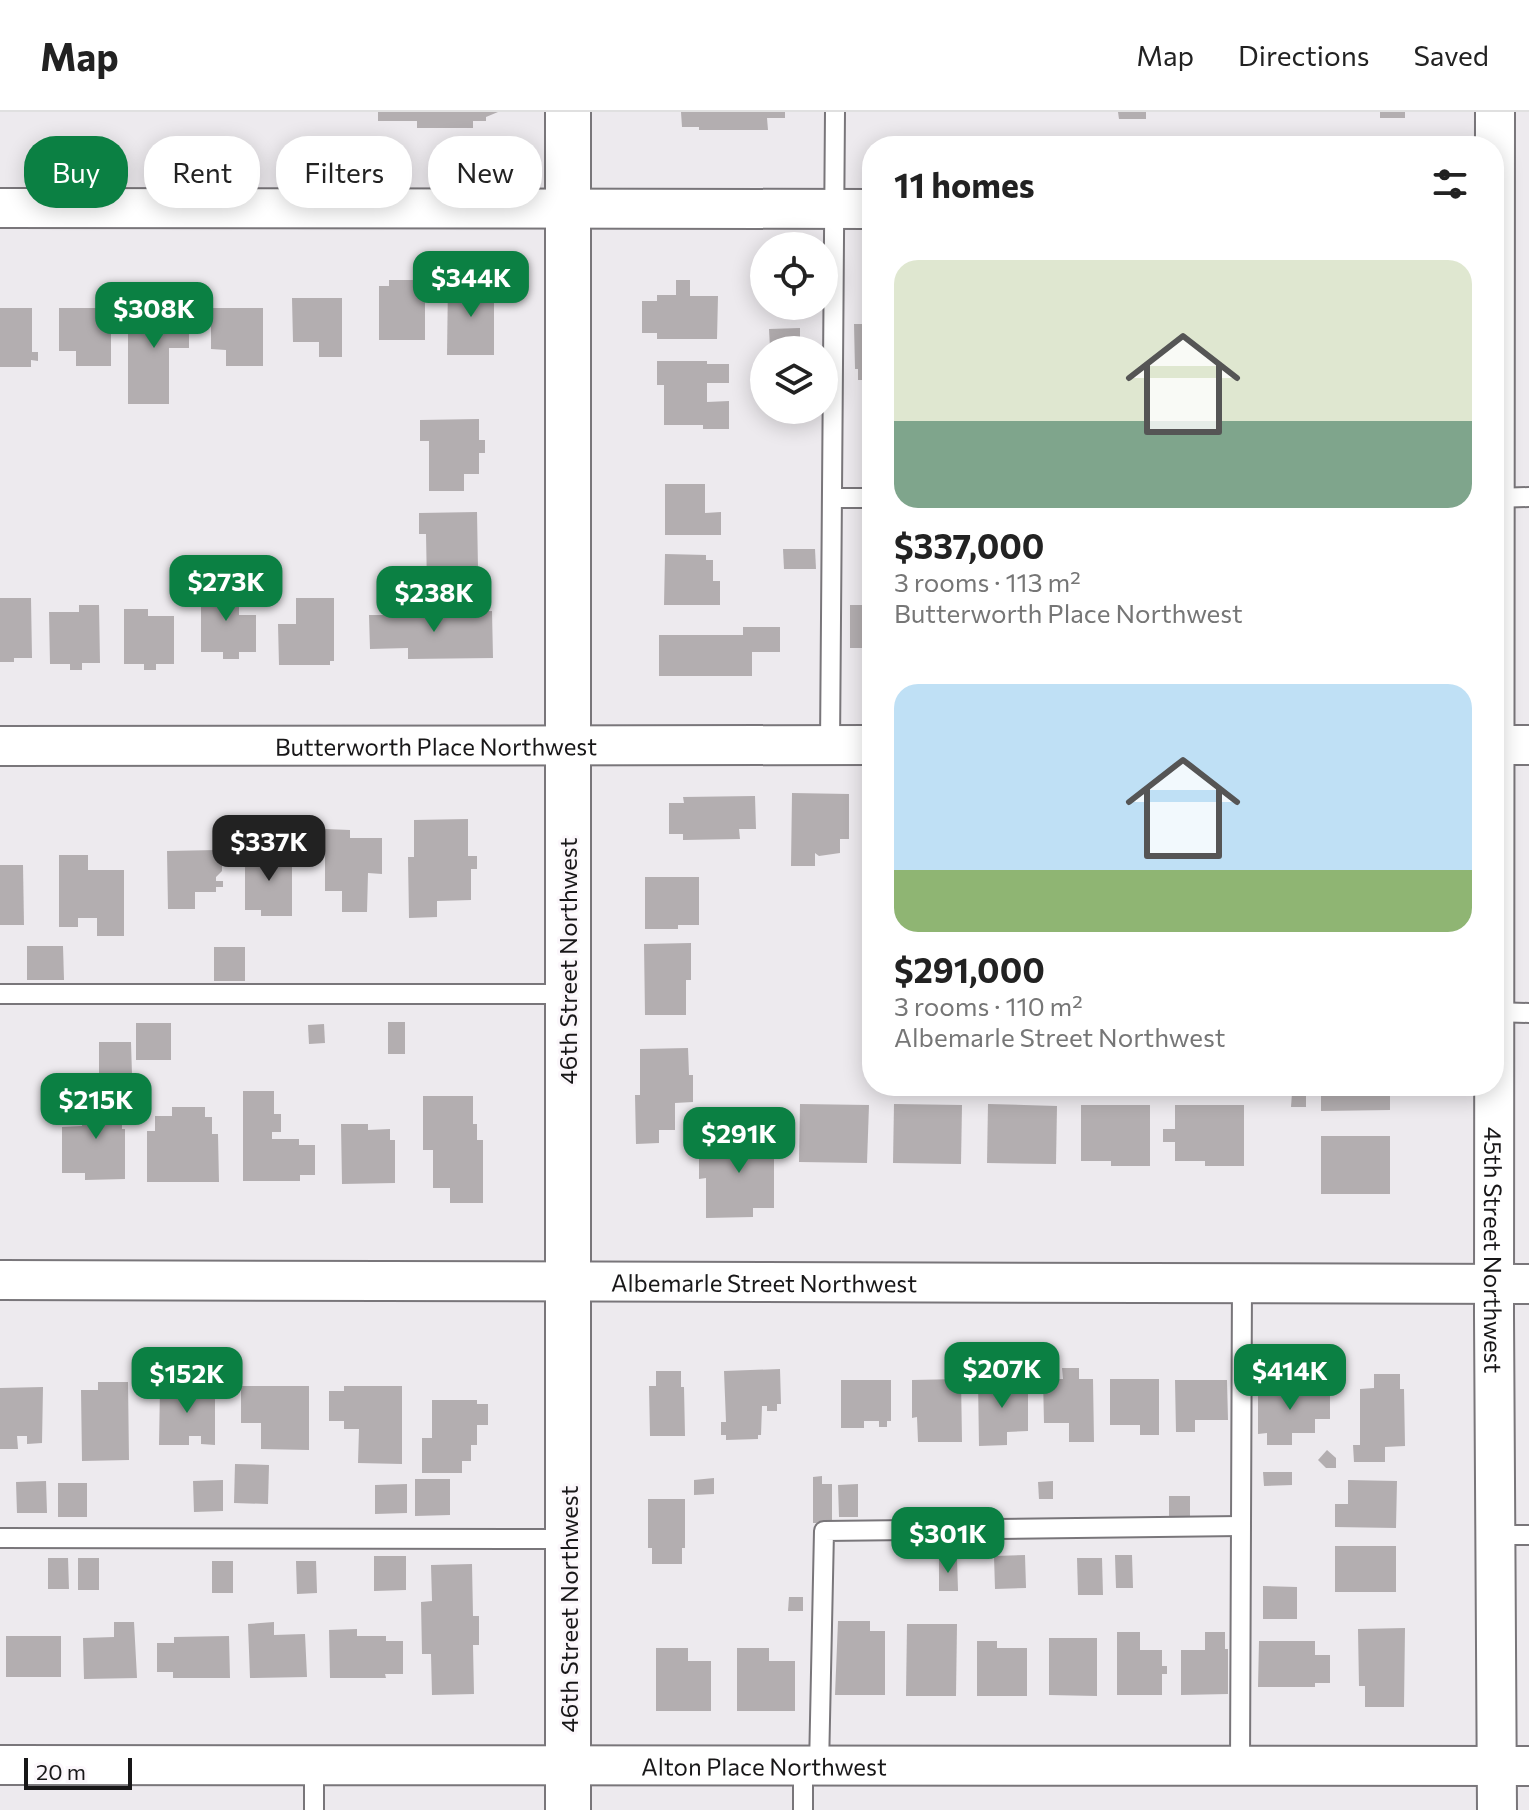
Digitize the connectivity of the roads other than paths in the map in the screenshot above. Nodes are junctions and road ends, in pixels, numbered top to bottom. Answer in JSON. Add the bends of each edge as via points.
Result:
{"nodes":[{"id":1,"x":568,"y":112,"type":"edge"},
{"id":2,"x":835,"y":112,"type":"edge"},
{"id":3,"x":1495,"y":112,"type":"edge"},
{"id":4,"x":1498,"y":136,"type":"edge"},
{"id":5,"x":0,"y":208,"type":"edge"},
{"id":6,"x":568,"y":209,"type":"junction"},
{"id":7,"x":835,"y":209,"type":"junction"},
{"id":8,"x":862,"y":209,"type":"edge"},
{"id":9,"x":1506,"y":209,"type":"edge"},
{"id":10,"x":1504,"y":257,"type":"edge"},
{"id":11,"x":1529,"y":497,"type":"edge"},
{"id":12,"x":832,"y":498,"type":"junction"},
{"id":13,"x":862,"y":498,"type":"edge"},
{"id":14,"x":1504,"y":498,"type":"edge"},
{"id":15,"x":830,"y":745,"type":"junction"},
{"id":16,"x":862,"y":745,"type":"edge"},
{"id":17,"x":1504,"y":745,"type":"edge"},
{"id":18,"x":1529,"y":745,"type":"edge"},
{"id":19,"x":0,"y":746,"type":"edge"},
{"id":20,"x":567,"y":746,"type":"junction"},
{"id":21,"x":0,"y":994,"type":"edge"},
{"id":22,"x":567,"y":994,"type":"junction"},
{"id":23,"x":1504,"y":1012,"type":"edge"},
{"id":24,"x":1529,"y":1013,"type":"edge"},
{"id":25,"x":1499,"y":1096,"type":"edge"},
{"id":26,"x":0,"y":1280,"type":"edge"},
{"id":27,"x":568,"y":1281,"type":"junction"},
{"id":28,"x":1242,"y":1284,"type":"junction"},
{"id":29,"x":1511,"y":1284,"type":"edge"},
{"id":30,"x":1240,"y":1526,"type":"junction"},
{"id":31,"x":1512,"y":1535,"type":"edge"},
{"id":32,"x":0,"y":1538,"type":"edge"},
{"id":33,"x":568,"y":1539,"type":"junction"},
{"id":34,"x":0,"y":1765,"type":"edge"},
{"id":35,"x":1240,"y":1766,"type":"junction"},
{"id":36,"x":1513,"y":1766,"type":"edge"},
{"id":37,"x":314,"y":1767,"type":"junction"},
{"id":38,"x":568,"y":1767,"type":"junction"},
{"id":39,"x":811,"y":1767,"type":"junction"},
{"id":40,"x":314,"y":1810,"type":"edge"},
{"id":41,"x":568,"y":1810,"type":"edge"},
{"id":42,"x":803,"y":1810,"type":"edge"},
{"id":43,"x":1497,"y":1810,"type":"edge"}],
"edges":[{"from":1,"to":6,"type":"street","name":"46th Street Northwest"},
{"from":2,"to":7,"type":"lane"},
{"from":3,"to":4,"type":"street","name":"45th Street Northwest"},
{"from":5,"to":6,"type":"street"},
{"from":6,"to":7,"type":"street"},
{"from":6,"to":20,"type":"street","name":"46th Street Northwest"},
{"from":7,"to":8,"type":"street"},
{"from":7,"to":12,"type":"lane"},
{"from":9,"to":10,"type":"street","name":"45th Street Northwest"},
{"from":11,"to":14,"type":"lane"},
{"from":12,"to":13,"type":"lane"},
{"from":12,"to":15,"type":"lane"},
{"from":15,"to":16,"type":"street","name":"Butterworth Place Northwest"},
{"from":15,"to":20,"type":"street","name":"Butterworth Place Northwest"},
{"from":17,"to":18,"type":"street"},
{"from":19,"to":20,"type":"street","name":"Butterworth Place Northwest"},
{"from":20,"to":22,"type":"street","name":"46th Street Northwest"},
{"from":21,"to":22,"type":"lane"},
{"from":22,"to":27,"type":"street","name":"46th Street Northwest"},
{"from":23,"to":24,"type":"lane"},
{"from":25,"to":29,"type":"street","name":"45th Street Northwest"},
{"from":26,"to":27,"type":"street","name":"Albemarle Street Northwest"},
{"from":27,"to":28,"type":"street","name":"Albemarle Street Northwest"},
{"from":27,"to":33,"type":"street","name":"46th Street Northwest"},
{"from":28,"to":29,"type":"street","name":"Albemarle Street Northwest"},
{"from":28,"to":30,"type":"lane"},
{"from":29,"to":31,"type":"street","name":"45th Street Northwest"},
{"from":30,"to":35,"type":"lane"},
{"from":30,"to":39,"type":"lane","via":[[824,1531]]},
{"from":31,"to":36,"type":"street","name":"45th Street Northwest"},
{"from":32,"to":33,"type":"lane"},
{"from":33,"to":38,"type":"street","name":"46th Street Northwest"},
{"from":34,"to":37,"type":"street","name":"Alton Place Northwest"},
{"from":35,"to":36,"type":"street","name":"Alton Place Northwest"},
{"from":35,"to":39,"type":"street","name":"Alton Place Northwest"},
{"from":36,"to":43,"type":"street","name":"45th Street Northwest"},
{"from":37,"to":38,"type":"street","name":"Alton Place Northwest"},
{"from":37,"to":40,"type":"lane"},
{"from":38,"to":39,"type":"street","name":"Alton Place Northwest"},
{"from":38,"to":41,"type":"street","name":"46th Street Northwest"},
{"from":39,"to":42,"type":"lane"}]}
